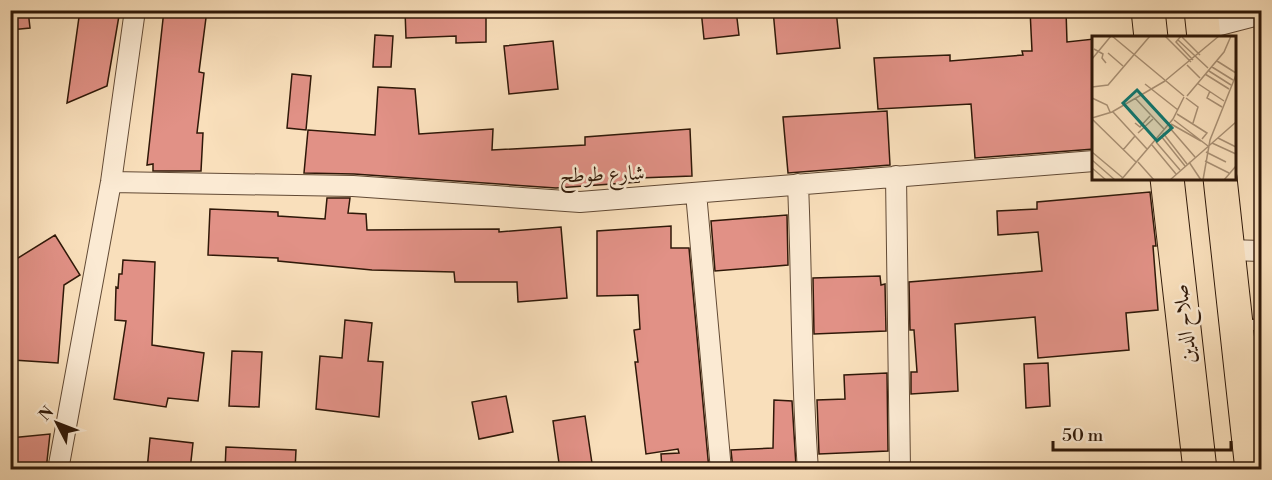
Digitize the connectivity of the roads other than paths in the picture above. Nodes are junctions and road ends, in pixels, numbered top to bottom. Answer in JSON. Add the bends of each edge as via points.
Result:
{"nodes":[{"id":1,"x":135,"y":10,"type":"edge"},
{"id":2,"x":1148,"y":10,"type":"edge"},
{"id":3,"x":1262,"y":14,"type":"edge"},
{"id":4,"x":1203,"y":26,"type":"edge"},
{"id":5,"x":1151,"y":36,"type":"edge"},
{"id":6,"x":1092,"y":161,"type":"edge"},
{"id":7,"x":896,"y":176,"type":"junction"},
{"id":8,"x":1167,"y":180,"type":"edge"},
{"id":9,"x":1220,"y":180,"type":"edge"},
{"id":10,"x":111,"y":182,"type":"junction"},
{"id":11,"x":798,"y":184,"type":"junction"},
{"id":12,"x":696,"y":193,"type":"junction"},
{"id":13,"x":1228,"y":250,"type":"junction"},
{"id":14,"x":1262,"y":251,"type":"edge"},
{"id":15,"x":1249,"y":325,"type":"edge"},
{"id":16,"x":58,"y":470,"type":"edge"},
{"id":17,"x":721,"y":470,"type":"edge"},
{"id":18,"x":808,"y":470,"type":"edge"},
{"id":19,"x":900,"y":470,"type":"edge"},
{"id":20,"x":1200,"y":470,"type":"edge"},
{"id":21,"x":1252,"y":470,"type":"edge"}],
"edges":[{"from":1,"to":10,"type":"street"},
{"from":2,"to":5,"type":"highway"},
{"from":3,"to":4,"type":"street"},
{"from":6,"to":7,"type":"street","name":"شارع طوطح"},
{"from":7,"to":11,"type":"street","name":"شارع طوطح"},
{"from":7,"to":19,"type":"street"},
{"from":8,"to":20,"type":"highway","name":"صلاح الدين"},
{"from":9,"to":13,"type":"highway"},
{"from":10,"to":12,"type":"street","name":"شارع طوطح","via":[[353,186],[580,202]]},
{"from":10,"to":16,"type":"street"},
{"from":11,"to":12,"type":"street","name":"شارع طوطح"},
{"from":11,"to":18,"type":"street"},
{"from":12,"to":17,"type":"street"},
{"from":13,"to":14,"type":"street"},
{"from":13,"to":15,"type":"highway"},
{"from":15,"to":21,"type":"highway"}]}
